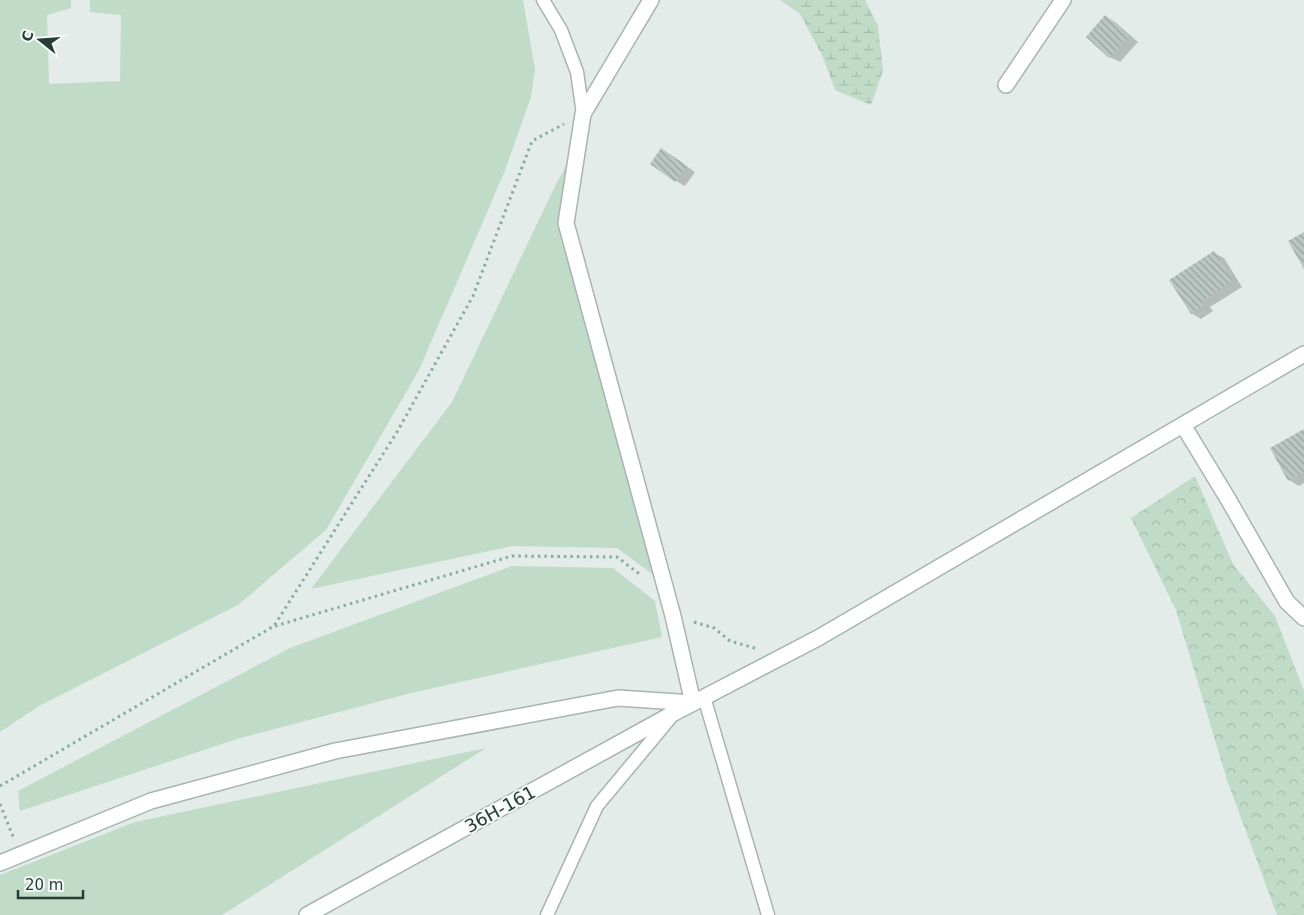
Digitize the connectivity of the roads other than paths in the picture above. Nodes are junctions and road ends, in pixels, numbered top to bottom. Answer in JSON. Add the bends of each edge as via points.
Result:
{"nodes":[{"id":1,"x":543,"y":0,"type":"edge"},
{"id":2,"x":651,"y":0,"type":"edge"},
{"id":3,"x":1063,"y":0,"type":"edge"},
{"id":4,"x":1006,"y":85,"type":"dead end"},
{"id":5,"x":583,"y":114,"type":"junction"},
{"id":6,"x":1304,"y":354,"type":"edge"},
{"id":7,"x":1183,"y":425,"type":"junction"},
{"id":8,"x":1304,"y":618,"type":"edge"},
{"id":9,"x":699,"y":700,"type":"junction"},
{"id":10,"x":674,"y":713,"type":"junction"},
{"id":11,"x":0,"y":863,"type":"edge"},
{"id":12,"x":307,"y":915,"type":"edge"},
{"id":13,"x":547,"y":915,"type":"edge"},
{"id":14,"x":768,"y":915,"type":"edge"}],
"edges":[{"from":1,"to":5,"type":"lane","via":[[561,30],[577,72]]},
{"from":2,"to":5,"type":"street"},
{"from":3,"to":4,"type":"street"},
{"from":5,"to":9,"type":"street","via":[[566,223]]},
{"from":6,"to":7,"type":"street","number":"36Н-161"},
{"from":7,"to":8,"type":"street","via":[[1287,602]]},
{"from":7,"to":9,"type":"street","number":"36Н-161","via":[[818,638]]},
{"from":9,"to":10,"type":"street","name":"36Н-161","number":"36Н-161"},
{"from":9,"to":11,"type":"street","via":[[618,698],[335,751],[151,801]]},
{"from":9,"to":14,"type":"lane"},
{"from":10,"to":12,"type":"street","name":"36Н-161","number":"36Н-161"},
{"from":10,"to":13,"type":"lane","via":[[597,806]]}]}
